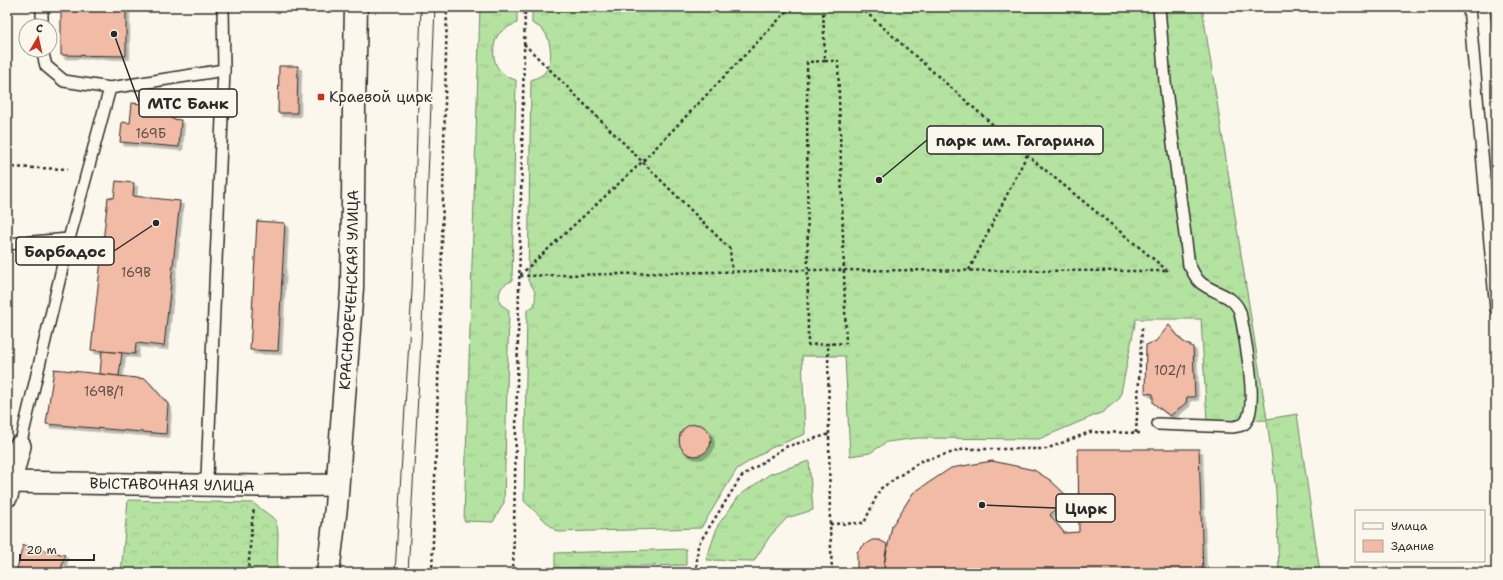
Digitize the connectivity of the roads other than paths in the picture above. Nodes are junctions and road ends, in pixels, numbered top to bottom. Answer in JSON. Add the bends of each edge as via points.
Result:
{"nodes":[{"id":1,"x":42,"y":7,"type":"edge"},
{"id":2,"x":223,"y":7,"type":"edge"},
{"id":3,"x":356,"y":7,"type":"edge"},
{"id":4,"x":1159,"y":7,"type":"edge"},
{"id":5,"x":1469,"y":7,"type":"edge"},
{"id":6,"x":42,"y":18,"type":"edge"},
{"id":7,"x":44,"y":58,"type":"edge"},
{"id":8,"x":224,"y":70,"type":"junction"},
{"id":9,"x":110,"y":88,"type":"junction"},
{"id":10,"x":69,"y":239,"type":"junction"},
{"id":11,"x":7,"y":244,"type":"edge"},
{"id":12,"x":1496,"y":310,"type":"edge"},
{"id":13,"x":1158,"y":424,"type":"dead end"},
{"id":14,"x":20,"y":446,"type":"joint"},
{"id":15,"x":207,"y":477,"type":"dead end"},
{"id":16,"x":337,"y":486,"type":"junction"},
{"id":17,"x":8,"y":487,"type":"edge"},
{"id":18,"x":328,"y":573,"type":"edge"}],
"edges":[{"from":1,"to":6,"type":"lane"},
{"from":2,"to":8,"type":"lane"},
{"from":3,"to":16,"type":"main road","name":"КРАСНОРЕЧЕНСКАЯ УЛИЦА","via":[[352,288]]},
{"from":4,"to":13,"type":"lane","via":[[1165,82],[1189,265],[1203,285],[1237,304],[1251,376],[1251,402],[1245,423],[1240,426]]},
{"from":5,"to":12,"type":"lane"},
{"from":7,"to":9,"type":"lane","via":[[46,66],[64,80]]},
{"from":8,"to":9,"type":"lane"},
{"from":8,"to":15,"type":"lane"},
{"from":9,"to":10,"type":"lane"},
{"from":10,"to":11,"type":"lane"},
{"from":10,"to":14,"type":"lane"},
{"from":14,"to":17,"type":"street"},
{"from":16,"to":17,"type":"street","name":"ВЫСТАВОЧНАЯ УЛИЦА"},
{"from":16,"to":18,"type":"main road","name":"КРАСНОРЕЧЕНСКАЯ УЛИЦА"}]}
